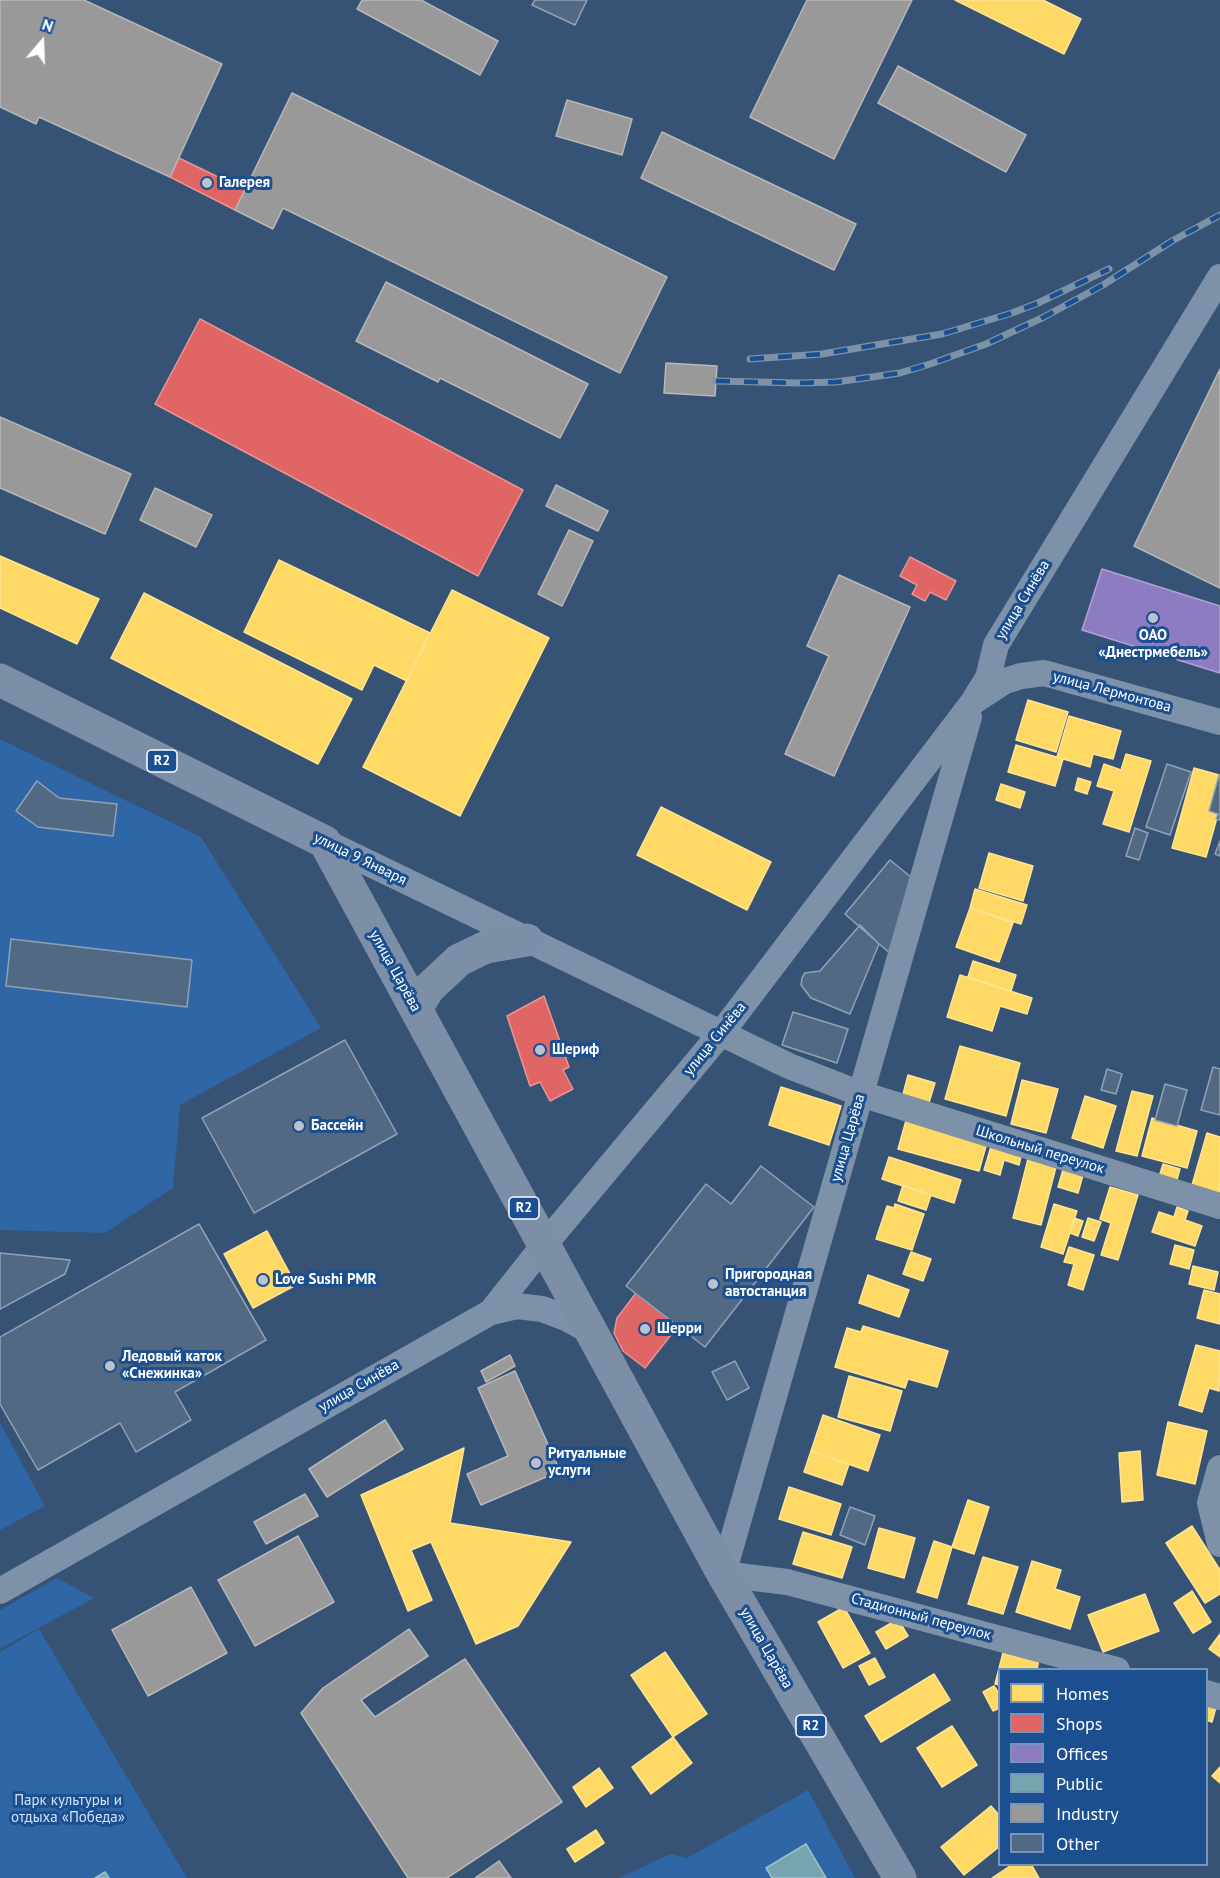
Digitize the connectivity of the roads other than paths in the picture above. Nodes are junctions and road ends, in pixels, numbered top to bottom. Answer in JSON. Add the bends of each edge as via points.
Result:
{"nodes":[{"id":1,"x":1220,"y":277,"type":"edge"},
{"id":2,"x":0,"y":680,"type":"edge"},
{"id":3,"x":974,"y":702,"type":"junction"},
{"id":4,"x":1220,"y":722,"type":"edge"},
{"id":5,"x":325,"y":842,"type":"junction"},
{"id":6,"x":527,"y":940,"type":"junction"},
{"id":7,"x":416,"y":1009,"type":"junction"},
{"id":8,"x":722,"y":1032,"type":"junction"},
{"id":9,"x":861,"y":1094,"type":"junction"},
{"id":10,"x":1220,"y":1206,"type":"edge"},
{"id":11,"x":544,"y":1245,"type":"junction"},
{"id":12,"x":491,"y":1312,"type":"junction"},
{"id":13,"x":590,"y":1331,"type":"junction"},
{"id":14,"x":1220,"y":1468,"type":"edge"},
{"id":15,"x":1220,"y":1544,"type":"edge"},
{"id":16,"x":723,"y":1574,"type":"junction"},
{"id":17,"x":0,"y":1591,"type":"edge"},
{"id":18,"x":1110,"y":1668,"type":"edge"},
{"id":19,"x":900,"y":1878,"type":"edge"}],
"edges":[{"from":1,"to":3,"type":"street","name":"улица Синёва","via":[[996,645],[988,678]]},
{"from":2,"to":5,"type":"main road","name":"улица 9 Января","number":"R2"},
{"from":3,"to":4,"type":"street","name":"улица Лермонтова","via":[[1005,681],[1044,673]]},
{"from":3,"to":8,"type":"street","name":"улица Синёва"},
{"from":3,"to":9,"type":"street","name":"улица Царёва"},
{"from":5,"to":6,"type":"street","name":"улица 9 Января"},
{"from":5,"to":7,"type":"main road","name":"улица Царёва","number":"R2"},
{"from":6,"to":7,"type":"main road","via":[[486,947],[459,960],[428,989]]},
{"from":6,"to":8,"type":"street","name":"улица 9 Января"},
{"from":7,"to":11,"type":"main road","name":"улица Царёва","number":"R2"},
{"from":8,"to":9,"type":"street","name":"Школьный переулок","via":[[789,1066]]},
{"from":8,"to":11,"type":"street","name":"улица Синёва"},
{"from":9,"to":10,"type":"street","name":"Школьный переулок"},
{"from":9,"to":16,"type":"street","name":"улица Царёва"},
{"from":11,"to":12,"type":"street","name":"улица Синёва"},
{"from":11,"to":13,"type":"main road","name":"улица Царёва","number":"R2"},
{"from":12,"to":13,"type":"street","via":[[517,1306],[542,1309]]},
{"from":12,"to":17,"type":"street","name":"улица Синёва"},
{"from":13,"to":16,"type":"main road","name":"улица Царёва","number":"R2"},
{"from":14,"to":15,"type":"street","via":[[1210,1503]]},
{"from":16,"to":18,"type":"street","name":"Стадионный переулок","via":[[787,1582]]},
{"from":16,"to":19,"type":"main road","name":"улица Царёва","number":"R2"}]}
